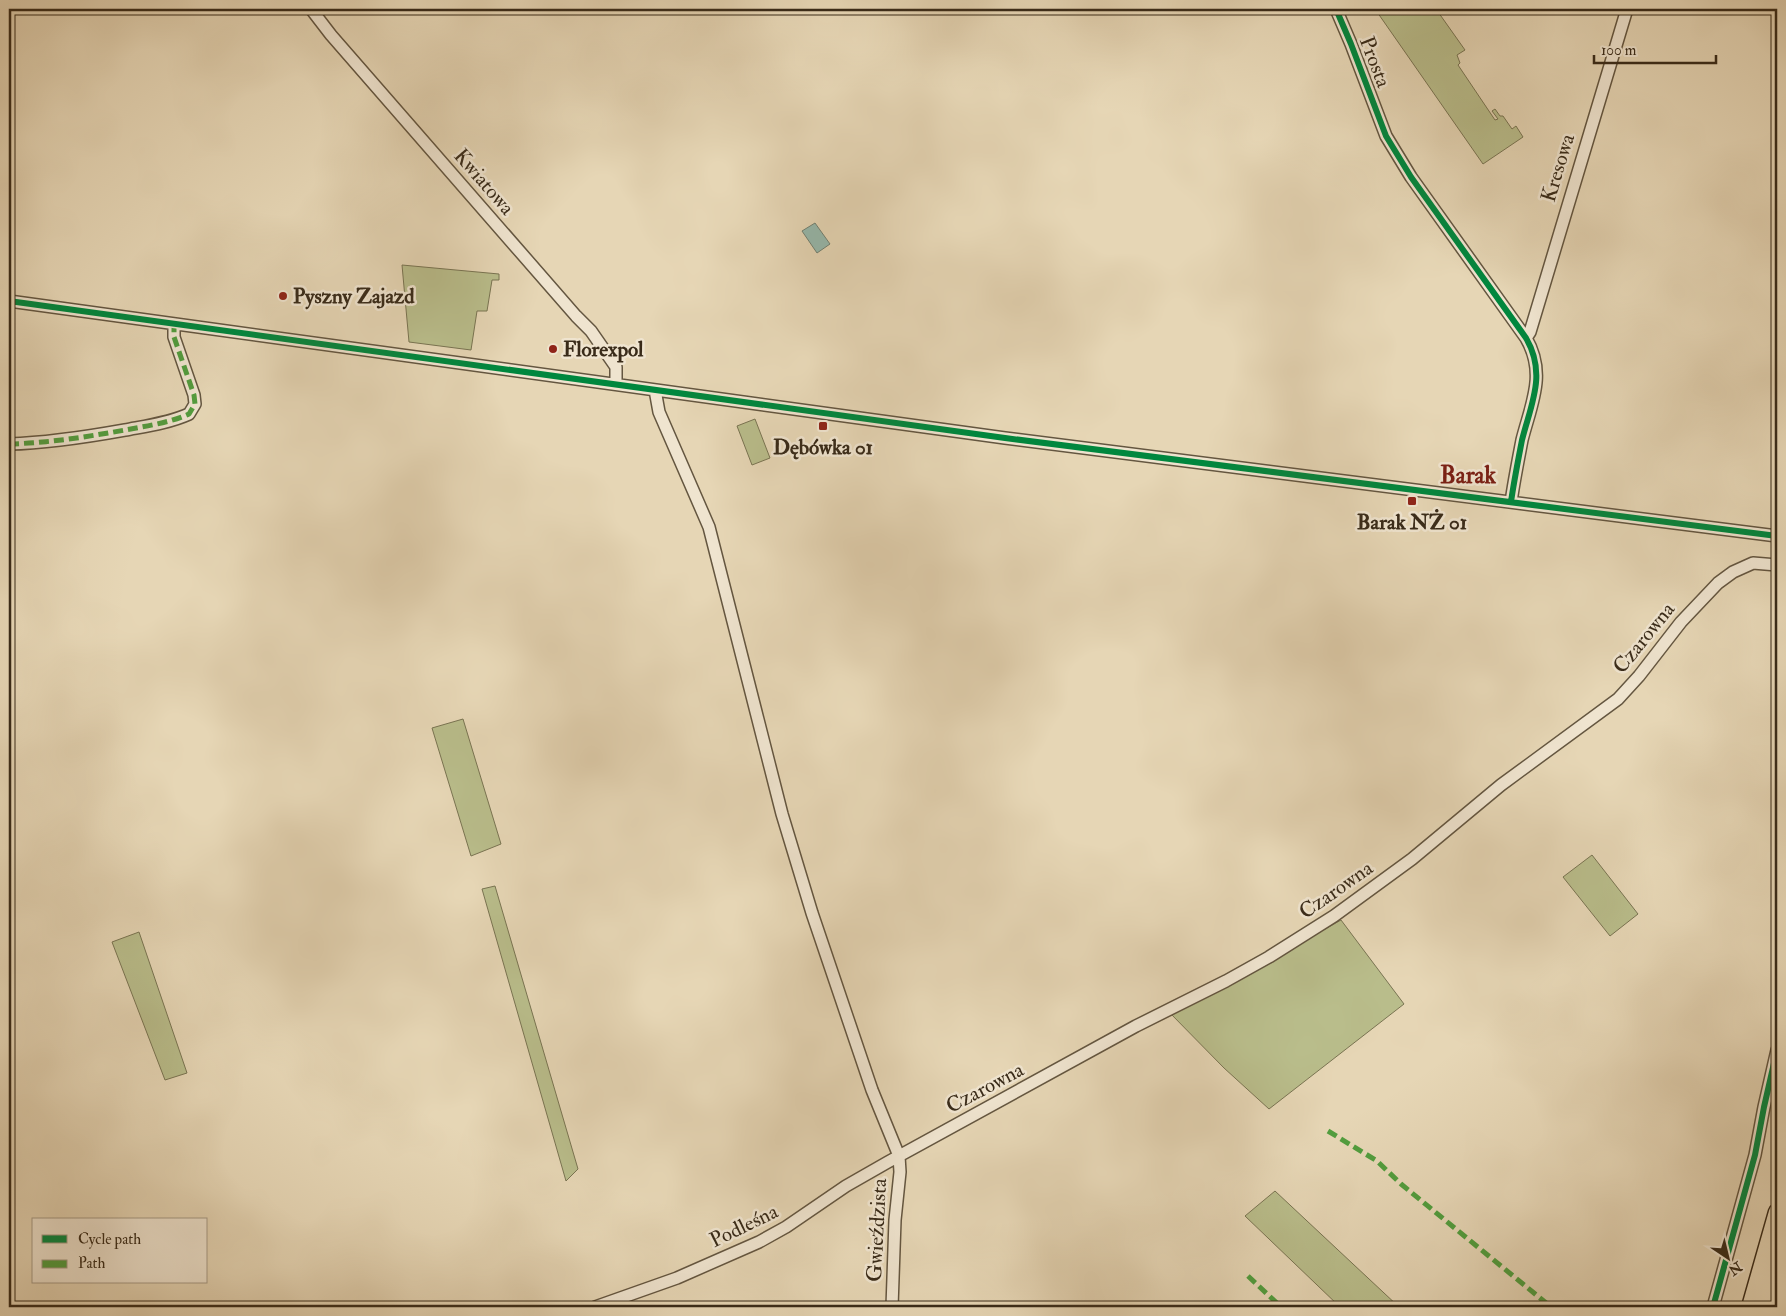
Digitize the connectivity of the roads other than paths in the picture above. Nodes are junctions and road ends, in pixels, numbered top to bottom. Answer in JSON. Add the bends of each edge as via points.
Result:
{"nodes":[{"id":1,"x":311,"y":9,"type":"edge"},
{"id":2,"x":1336,"y":9,"type":"edge"},
{"id":3,"x":1627,"y":9,"type":"edge"},
{"id":4,"x":9,"y":301,"type":"edge"},
{"id":5,"x":174,"y":324,"type":"junction"},
{"id":6,"x":1526,"y":338,"type":"junction"},
{"id":7,"x":616,"y":384,"type":"junction"},
{"id":8,"x":655,"y":390,"type":"junction"},
{"id":9,"x":9,"y":444,"type":"edge"},
{"id":10,"x":1511,"y":502,"type":"junction"},
{"id":11,"x":1777,"y":536,"type":"edge"},
{"id":12,"x":1777,"y":564,"type":"edge"},
{"id":13,"x":1777,"y":1050,"type":"edge"},
{"id":14,"x":899,"y":1156,"type":"junction"},
{"id":15,"x":1777,"y":1212,"type":"edge"},
{"id":16,"x":1777,"y":1265,"type":"edge"},
{"id":17,"x":595,"y":1307,"type":"edge"},
{"id":18,"x":892,"y":1307,"type":"edge"},
{"id":19,"x":1713,"y":1307,"type":"edge"},
{"id":20,"x":1750,"y":1307,"type":"edge"},
{"id":21,"x":1765,"y":1307,"type":"edge"}],
"edges":[{"from":1,"to":7,"type":"street","name":"Kwiatowa","via":[[591,331],[616,367]]},
{"from":2,"to":6,"type":"street","name":"Prosta","via":[[1381,127],[1411,177]]},
{"from":3,"to":6,"type":"street","name":"Kresowa"},
{"from":4,"to":5,"type":"street"},
{"from":5,"to":7,"type":"street"},
{"from":5,"to":9,"type":"street","via":[[174,337],[194,395],[195,404],[189,414],[98,435]]},
{"from":6,"to":10,"type":"street","name":"Prosta","via":[[1535,356],[1537,382]]},
{"from":7,"to":8,"type":"street"},
{"from":8,"to":10,"type":"street"},
{"from":8,"to":14,"type":"street","via":[[659,412],[709,527],[782,814],[872,1090]]},
{"from":10,"to":11,"type":"street"},
{"from":12,"to":14,"type":"street","name":"Czarowna","via":[[1753,563],[1718,583],[1618,699],[1501,785],[1412,859],[1334,916],[1226,982],[1136,1026]]},
{"from":13,"to":19,"type":"street","via":[[1755,1155]]},
{"from":14,"to":17,"type":"street","name":"Podleśna","via":[[759,1242],[677,1278]]},
{"from":14,"to":18,"type":"street","name":"Gwieździsta"},
{"from":15,"to":20,"type":"highway"},
{"from":16,"to":21,"type":"highway"}]}
